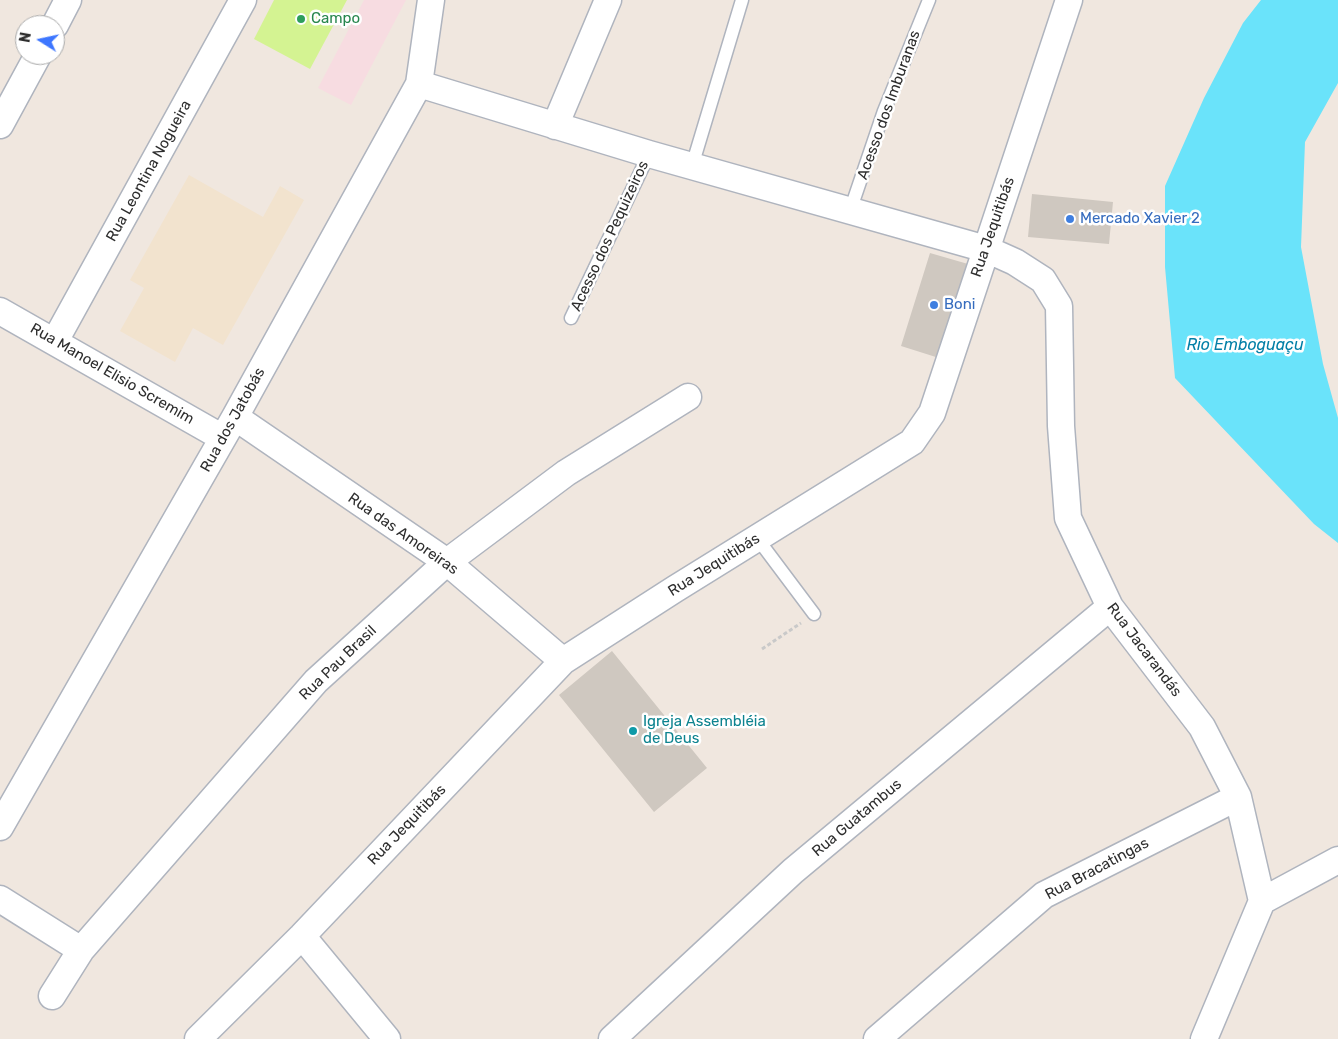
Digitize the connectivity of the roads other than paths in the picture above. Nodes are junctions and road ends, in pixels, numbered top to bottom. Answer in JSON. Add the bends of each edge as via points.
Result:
{"nodes":[{"id":1,"x":68,"y":0,"type":"edge"},
{"id":2,"x":243,"y":0,"type":"edge"},
{"id":3,"x":431,"y":0,"type":"edge"},
{"id":4,"x":608,"y":0,"type":"edge"},
{"id":5,"x":742,"y":0,"type":"edge"},
{"id":6,"x":929,"y":0,"type":"edge"},
{"id":7,"x":1069,"y":0,"type":"edge"},
{"id":8,"x":60,"y":15,"type":"edge"},
{"id":9,"x":32,"y":65,"type":"edge"},
{"id":10,"x":419,"y":84,"type":"junction"},
{"id":11,"x":0,"y":124,"type":"edge"},
{"id":12,"x":555,"y":126,"type":"junction"},
{"id":13,"x":649,"y":154,"type":"junction"},
{"id":14,"x":692,"y":166,"type":"junction"},
{"id":15,"x":850,"y":211,"type":"junction"},
{"id":16,"x":986,"y":249,"type":"junction"},
{"id":17,"x":0,"y":311,"type":"edge"},
{"id":18,"x":571,"y":318,"type":"dead end"},
{"id":19,"x":55,"y":342,"type":"junction"},
{"id":20,"x":688,"y":397,"type":"dead end"},
{"id":21,"x":229,"y":427,"type":"junction"},
{"id":22,"x":757,"y":538,"type":"junction"},
{"id":23,"x":447,"y":562,"type":"junction"},
{"id":24,"x":1110,"y":607,"type":"junction"},
{"id":25,"x":814,"y":614,"type":"road end"},
{"id":26,"x":563,"y":662,"type":"junction"},
{"id":27,"x":1238,"y":797,"type":"junction"},
{"id":28,"x":0,"y":827,"type":"edge"},
{"id":29,"x":1338,"y":860,"type":"edge"},
{"id":30,"x":0,"y":899,"type":"edge"},
{"id":31,"x":1262,"y":901,"type":"junction"},
{"id":32,"x":302,"y":936,"type":"junction"},
{"id":33,"x":81,"y":950,"type":"junction"},
{"id":34,"x":52,"y":996,"type":"dead end"},
{"id":35,"x":198,"y":1039,"type":"edge"},
{"id":36,"x":386,"y":1039,"type":"edge"},
{"id":37,"x":612,"y":1039,"type":"edge"},
{"id":38,"x":877,"y":1039,"type":"edge"},
{"id":39,"x":1204,"y":1039,"type":"edge"}],
"edges":[{"from":1,"to":8,"type":"street"},
{"from":2,"to":19,"type":"street","name":"Rua Leontina Nogueira"},
{"from":3,"to":10,"type":"street","name":"Rua dos Jatobás"},
{"from":4,"to":12,"type":"street"},
{"from":5,"to":14,"type":"lane"},
{"from":6,"to":15,"type":"lane","name":"Acesso dos Imburanas","via":[[884,111]]},
{"from":7,"to":16,"type":"street","name":"Rua Jequitibás"},
{"from":9,"to":11,"type":"street"},
{"from":10,"to":12,"type":"street","name":"Rua Jacarandás"},
{"from":10,"to":21,"type":"street","name":"Rua dos Jatobás"},
{"from":12,"to":13,"type":"street","name":"Rua Jacarandás"},
{"from":13,"to":14,"type":"street","name":"Rua Jacarandás"},
{"from":13,"to":18,"type":"lane","name":"Acesso dos Pequizeiros"},
{"from":14,"to":15,"type":"street","name":"Rua Jacarandás"},
{"from":15,"to":16,"type":"street","name":"Rua Jacarandás"},
{"from":16,"to":22,"type":"street","name":"Rua Jequitibás","via":[[932,412],[912,442]]},
{"from":16,"to":24,"type":"street","name":"Rua Jacarandás","via":[[1043,280],[1059,306],[1061,426],[1068,518]]},
{"from":17,"to":19,"type":"street","name":"Rua Manoel Elisio Scremim"},
{"from":19,"to":21,"type":"street","name":"Rua Manoel Elisio Scremim"},
{"from":20,"to":23,"type":"street","name":"Rua Pau Brasil","via":[[566,472]]},
{"from":21,"to":23,"type":"street","name":"Rua das Amoreiras"},
{"from":21,"to":28,"type":"street","name":"Rua dos Jatobás"},
{"from":22,"to":25,"type":"lane"},
{"from":22,"to":26,"type":"street","name":"Rua Jequitibás"},
{"from":23,"to":26,"type":"street","name":"Rua das Amoreiras"},
{"from":23,"to":33,"type":"street","name":"Rua Pau Brasil","via":[[316,681]]},
{"from":24,"to":27,"type":"street","name":"Rua Jacarandás","via":[[1202,727]]},
{"from":24,"to":37,"type":"street","name":"Rua Guatambus","via":[[793,871]]},
{"from":26,"to":32,"type":"street","name":"Rua Jequitibás"},
{"from":27,"to":31,"type":"street","name":"Rua Jacarandás"},
{"from":27,"to":38,"type":"street","name":"Rua Bracatingas","via":[[1044,895]]},
{"from":29,"to":31,"type":"street"},
{"from":30,"to":33,"type":"street"},
{"from":31,"to":39,"type":"street"},
{"from":32,"to":35,"type":"street","name":"Rua Jequitibás"},
{"from":32,"to":36,"type":"street"},
{"from":33,"to":34,"type":"street","name":"Rua Pau Brasil"}]}
